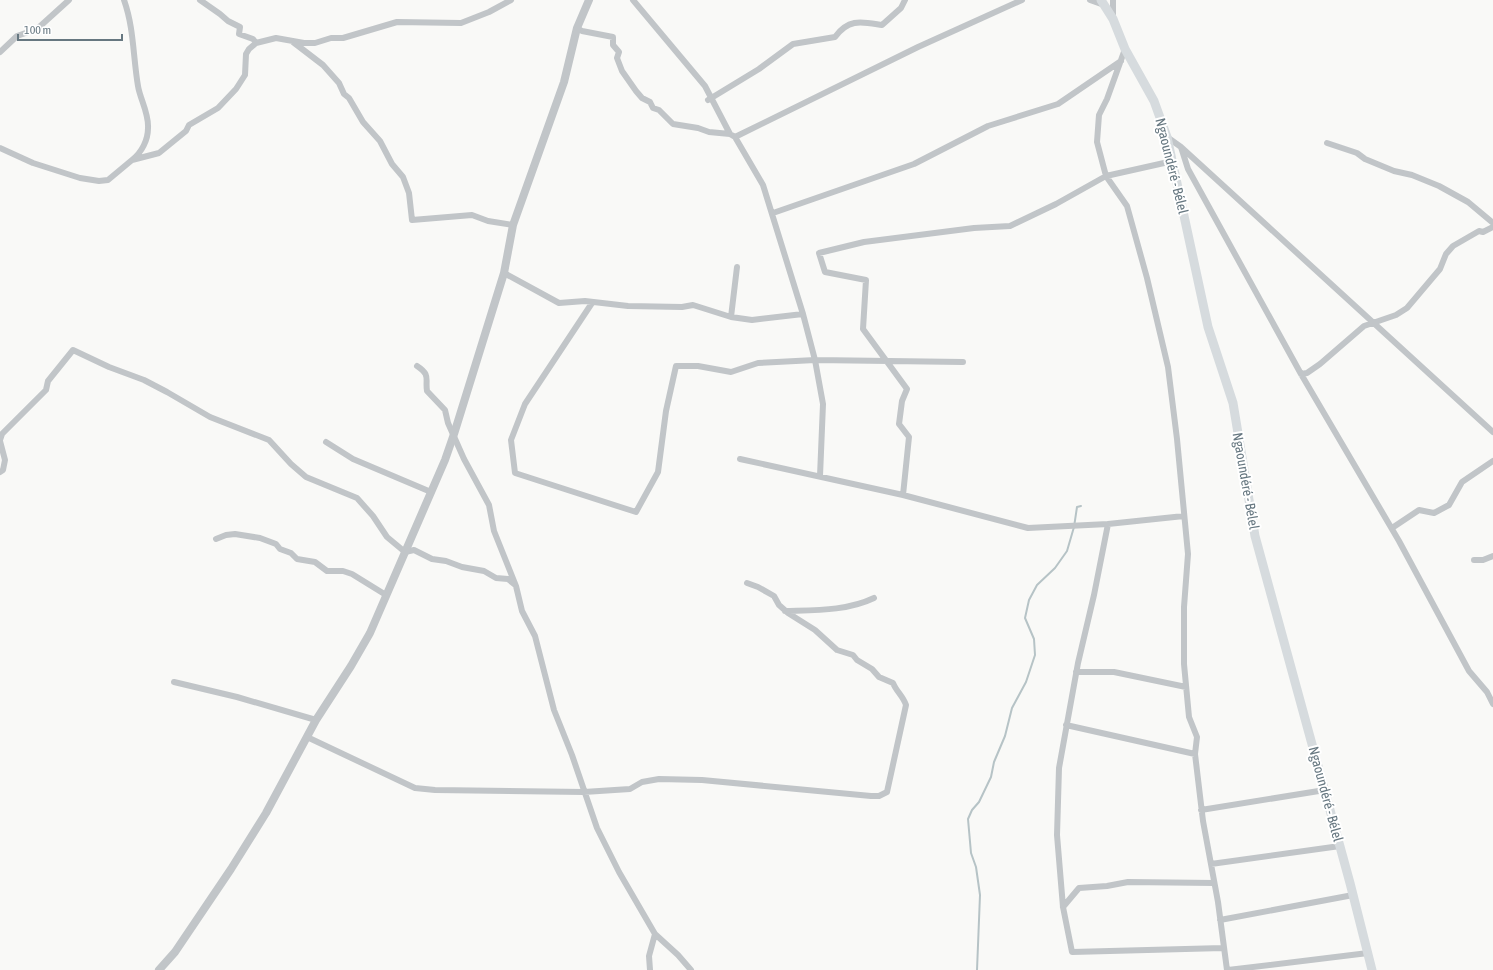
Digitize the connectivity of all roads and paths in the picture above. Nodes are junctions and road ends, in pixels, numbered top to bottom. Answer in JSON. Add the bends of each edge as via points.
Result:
{"nodes":[{"id":1,"x":69,"y":0,"type":"edge"},
{"id":2,"x":124,"y":0,"type":"edge"},
{"id":3,"x":200,"y":0,"type":"edge"},
{"id":4,"x":511,"y":0,"type":"edge"},
{"id":5,"x":589,"y":0,"type":"edge"},
{"id":6,"x":633,"y":0,"type":"edge"},
{"id":7,"x":905,"y":0,"type":"edge"},
{"id":8,"x":1022,"y":0,"type":"edge"},
{"id":9,"x":1090,"y":0,"type":"edge"},
{"id":10,"x":1113,"y":0,"type":"edge"},
{"id":11,"x":1103,"y":3,"type":"edge"},
{"id":12,"x":1113,"y":18,"type":"junction"},
{"id":13,"x":577,"y":28,"type":"junction"},
{"id":14,"x":291,"y":41,"type":"junction"},
{"id":15,"x":256,"y":43,"type":"junction"},
{"id":16,"x":1125,"y":50,"type":"junction"},
{"id":17,"x":0,"y":52,"type":"edge"},
{"id":18,"x":1121,"y":61,"type":"junction"},
{"id":19,"x":710,"y":99,"type":"junction"},
{"id":20,"x":733,"y":135,"type":"junction"},
{"id":21,"x":1167,"y":137,"type":"junction"},
{"id":22,"x":1327,"y":143,"type":"dead end"},
{"id":23,"x":1181,"y":147,"type":"junction"},
{"id":24,"x":0,"y":148,"type":"edge"},
{"id":25,"x":132,"y":160,"type":"junction"},
{"id":26,"x":1173,"y":161,"type":"junction"},
{"id":27,"x":1106,"y":176,"type":"junction"},
{"id":28,"x":773,"y":213,"type":"junction"},
{"id":29,"x":1493,"y":223,"type":"edge"},
{"id":30,"x":513,"y":225,"type":"junction"},
{"id":31,"x":1493,"y":227,"type":"edge"},
{"id":32,"x":737,"y":267,"type":"dead end"},
{"id":33,"x":504,"y":272,"type":"junction"},
{"id":34,"x":592,"y":302,"type":"junction"},
{"id":35,"x":803,"y":314,"type":"junction"},
{"id":36,"x":732,"y":317,"type":"junction"},
{"id":37,"x":1372,"y":322,"type":"junction"},
{"id":38,"x":815,"y":360,"type":"junction"},
{"id":39,"x":886,"y":361,"type":"junction"},
{"id":40,"x":963,"y":362,"type":"dead end"},
{"id":41,"x":417,"y":366,"type":"dead end"},
{"id":42,"x":1301,"y":374,"type":"junction"},
{"id":43,"x":1493,"y":432,"type":"edge"},
{"id":44,"x":454,"y":434,"type":"junction"},
{"id":45,"x":0,"y":441,"type":"edge"},
{"id":46,"x":326,"y":442,"type":"dead end"},
{"id":47,"x":740,"y":459,"type":"dead end"},
{"id":48,"x":1493,"y":461,"type":"edge"},
{"id":49,"x":0,"y":472,"type":"edge"},
{"id":50,"x":820,"y":476,"type":"junction"},
{"id":51,"x":432,"y":492,"type":"junction"},
{"id":52,"x":903,"y":494,"type":"junction"},
{"id":53,"x":1184,"y":516,"type":"junction"},
{"id":54,"x":1108,"y":524,"type":"junction"},
{"id":55,"x":1392,"y":528,"type":"junction"},
{"id":56,"x":216,"y":539,"type":"dead end"},
{"id":57,"x":405,"y":552,"type":"junction"},
{"id":58,"x":1493,"y":556,"type":"edge"},
{"id":59,"x":1474,"y":560,"type":"dead end"},
{"id":60,"x":747,"y":584,"type":"dead end"},
{"id":61,"x":516,"y":586,"type":"junction"},
{"id":62,"x":386,"y":594,"type":"junction"},
{"id":63,"x":874,"y":598,"type":"dead end"},
{"id":64,"x":785,"y":611,"type":"junction"},
{"id":65,"x":1076,"y":672,"type":"junction"},
{"id":66,"x":174,"y":682,"type":"dead end"},
{"id":67,"x":1186,"y":687,"type":"junction"},
{"id":68,"x":1493,"y":687,"type":"edge"},
{"id":69,"x":1487,"y":692,"type":"junction"},
{"id":70,"x":1493,"y":704,"type":"edge"},
{"id":71,"x":316,"y":720,"type":"junction"},
{"id":72,"x":1066,"y":726,"type":"junction"},
{"id":73,"x":307,"y":737,"type":"junction"},
{"id":74,"x":1195,"y":754,"type":"junction"},
{"id":75,"x":1325,"y":790,"type":"junction"},
{"id":76,"x":584,"y":792,"type":"junction"},
{"id":77,"x":1201,"y":810,"type":"junction"},
{"id":78,"x":1340,"y":846,"type":"junction"},
{"id":79,"x":1211,"y":864,"type":"junction"},
{"id":80,"x":1214,"y":882,"type":"junction"},
{"id":81,"x":1354,"y":895,"type":"junction"},
{"id":82,"x":1063,"y":907,"type":"junction"},
{"id":83,"x":1220,"y":920,"type":"junction"},
{"id":84,"x":655,"y":934,"type":"junction"},
{"id":85,"x":1223,"y":948,"type":"junction"},
{"id":86,"x":1368,"y":953,"type":"junction"},
{"id":87,"x":159,"y":970,"type":"edge"},
{"id":88,"x":650,"y":970,"type":"edge"},
{"id":89,"x":691,"y":970,"type":"edge"},
{"id":90,"x":1228,"y":970,"type":"edge"},
{"id":91,"x":1372,"y":970,"type":"edge"}],
"edges":[{"from":1,"to":17,"type":"street","via":[[37,29],[17,36]]},
{"from":2,"to":25,"type":"street","via":[[130,18],[138,87],[148,126],[147,138]]},
{"from":3,"to":15,"type":"street","via":[[240,27],[239,34],[253,39]]},
{"from":4,"to":14,"type":"street","via":[[489,12],[461,22],[397,22],[343,38],[304,43]]},
{"from":5,"to":13,"type":"street"},
{"from":6,"to":19,"type":"street","via":[[705,86]]},
{"from":7,"to":19,"type":"street","via":[[901,8],[882,25],[856,22],[841,29],[835,37],[792,44],[759,69]]},
{"from":8,"to":20,"type":"street"},
{"from":9,"to":11,"type":"street"},
{"from":10,"to":12,"type":"street"},
{"from":11,"to":12,"type":"main road","name":"Ngaoundéré - Bélel"},
{"from":12,"to":16,"type":"main road","name":"Ngaoundéré - Bélel"},
{"from":13,"to":20,"type":"street","via":[[613,37],[613,45],[619,52],[617,58],[622,71],[642,98],[650,102],[653,108],[659,110],[673,124]]},
{"from":13,"to":30,"type":"street","via":[[564,82]]},
{"from":14,"to":15,"type":"street","via":[[276,38]]},
{"from":14,"to":30,"type":"street","via":[[322,65],[339,83],[363,122],[380,141],[392,164],[403,177],[409,193],[412,220],[472,214],[488,221]]},
{"from":15,"to":25,"type":"street","via":[[246,54],[245,75],[218,108],[189,125],[186,131],[159,154]]},
{"from":16,"to":18,"type":"street"},
{"from":16,"to":21,"type":"main road","name":"Ngaoundéré - Bélel","via":[[1154,101]]},
{"from":18,"to":27,"type":"street","via":[[1099,115],[1098,142]]},
{"from":18,"to":28,"type":"street","via":[[1058,104],[988,126],[914,164]]},
{"from":19,"to":20,"type":"street"},
{"from":20,"to":28,"type":"street","via":[[763,185]]},
{"from":21,"to":23,"type":"street"},
{"from":21,"to":26,"type":"main road","name":"Ngaoundéré - Bélel"},
{"from":22,"to":29,"type":"street","via":[[1357,153],[1394,171],[1439,186],[1468,202]]},
{"from":23,"to":37,"type":"street"},
{"from":23,"to":42,"type":"street","via":[[1188,169]]},
{"from":24,"to":25,"type":"street","via":[[33,163],[99,182],[108,180]]},
{"from":26,"to":27,"type":"street"},
{"from":26,"to":75,"type":"main road","name":"Ngaoundéré - Bélel","via":[[1208,327],[1232,403],[1255,536]]},
{"from":27,"to":39,"type":"street","via":[[1010,226],[864,242],[819,253],[825,272],[866,280],[863,329]]},
{"from":27,"to":53,"type":"street","via":[[1127,206],[1168,367]]},
{"from":28,"to":35,"type":"street"},
{"from":30,"to":33,"type":"street"},
{"from":31,"to":37,"type":"street","via":[[1483,232],[1478,231],[1453,246],[1446,254],[1440,269],[1407,308],[1396,315]]},
{"from":32,"to":36,"type":"street"},
{"from":33,"to":34,"type":"street","via":[[559,303]]},
{"from":33,"to":44,"type":"street"},
{"from":34,"to":36,"type":"street","via":[[628,306],[692,305]]},
{"from":34,"to":38,"type":"street","via":[[525,404],[511,440],[515,473],[636,512],[658,472],[666,411],[676,366],[698,366],[731,372],[758,363]]},
{"from":35,"to":36,"type":"street","via":[[752,320]]},
{"from":35,"to":38,"type":"street"},
{"from":37,"to":42,"type":"street","via":[[1360,329],[1320,364]]},
{"from":37,"to":43,"type":"street"},
{"from":38,"to":39,"type":"street"},
{"from":38,"to":50,"type":"street","via":[[823,404]]},
{"from":39,"to":40,"type":"street"},
{"from":39,"to":52,"type":"street","via":[[907,389],[902,401],[899,424],[909,437]]},
{"from":41,"to":44,"type":"street","via":[[425,372],[428,379],[427,391],[445,410]]},
{"from":42,"to":55,"type":"street"},
{"from":44,"to":51,"type":"street"},
{"from":44,"to":61,"type":"street","via":[[464,459],[489,505],[494,531]]},
{"from":45,"to":49,"type":"street","via":[[4,460],[3,470]]},
{"from":45,"to":57,"type":"street","via":[[2,434],[46,390],[48,381],[73,350],[108,367],[144,380],[210,417],[269,440],[306,477],[357,498],[387,537]]},
{"from":46,"to":51,"type":"street","via":[[353,459]]},
{"from":47,"to":50,"type":"street"},
{"from":48,"to":55,"type":"street","via":[[1462,482],[1449,505],[1434,513],[1419,510]]},
{"from":50,"to":52,"type":"street"},
{"from":51,"to":57,"type":"street"},
{"from":52,"to":54,"type":"street","via":[[1028,528]]},
{"from":53,"to":54,"type":"street"},
{"from":53,"to":67,"type":"street","via":[[1188,554],[1184,607]]},
{"from":54,"to":65,"type":"street"},
{"from":55,"to":69,"type":"street","via":[[1469,671]]},
{"from":56,"to":62,"type":"street","via":[[235,534],[260,538],[276,544],[297,559],[315,562],[327,571],[352,574]]},
{"from":57,"to":61,"type":"street","via":[[414,550],[432,560],[446,561],[496,578],[508,579]]},
{"from":57,"to":62,"type":"street"},
{"from":58,"to":59,"type":"street"},
{"from":60,"to":64,"type":"street","via":[[774,596]]},
{"from":61,"to":76,"type":"street","via":[[522,611],[535,636],[554,710]]},
{"from":62,"to":71,"type":"street","via":[[359,653]]},
{"from":63,"to":64,"type":"street","via":[[829,609]]},
{"from":64,"to":76,"type":"street","via":[[815,630],[837,650],[853,655],[879,678],[893,683],[903,696],[906,705],[887,792],[871,796],[702,780],[659,779],[642,782],[630,789]]},
{"from":65,"to":67,"type":"street","via":[[1114,672]]},
{"from":65,"to":72,"type":"street"},
{"from":66,"to":71,"type":"street"},
{"from":67,"to":74,"type":"street","via":[[1196,737]]},
{"from":68,"to":69,"type":"street"},
{"from":69,"to":70,"type":"street"},
{"from":71,"to":73,"type":"street"},
{"from":72,"to":74,"type":"street"},
{"from":72,"to":82,"type":"street","via":[[1058,768],[1057,820]]},
{"from":73,"to":76,"type":"street","via":[[415,788]]},
{"from":73,"to":87,"type":"street","via":[[231,870],[175,952]]},
{"from":74,"to":77,"type":"street"},
{"from":75,"to":77,"type":"street"},
{"from":75,"to":78,"type":"main road","name":"Ngaoundéré - Bélel"},
{"from":76,"to":84,"type":"street","via":[[596,828]]},
{"from":77,"to":79,"type":"street"},
{"from":78,"to":79,"type":"street"},
{"from":78,"to":81,"type":"main road","name":"Ngaoundéré - Bélel"},
{"from":79,"to":80,"type":"street"},
{"from":80,"to":82,"type":"street","via":[[1128,882],[1079,888]]},
{"from":80,"to":83,"type":"street"},
{"from":81,"to":83,"type":"street"},
{"from":81,"to":86,"type":"main road","name":"Ngaoundéré - Bélel"},
{"from":82,"to":85,"type":"street","via":[[1072,952]]},
{"from":83,"to":85,"type":"street"},
{"from":84,"to":88,"type":"street"},
{"from":84,"to":89,"type":"street"},
{"from":85,"to":90,"type":"street"},
{"from":86,"to":90,"type":"street"},
{"from":86,"to":91,"type":"main road","name":"Ngaoundéré - Bélel"}]}
